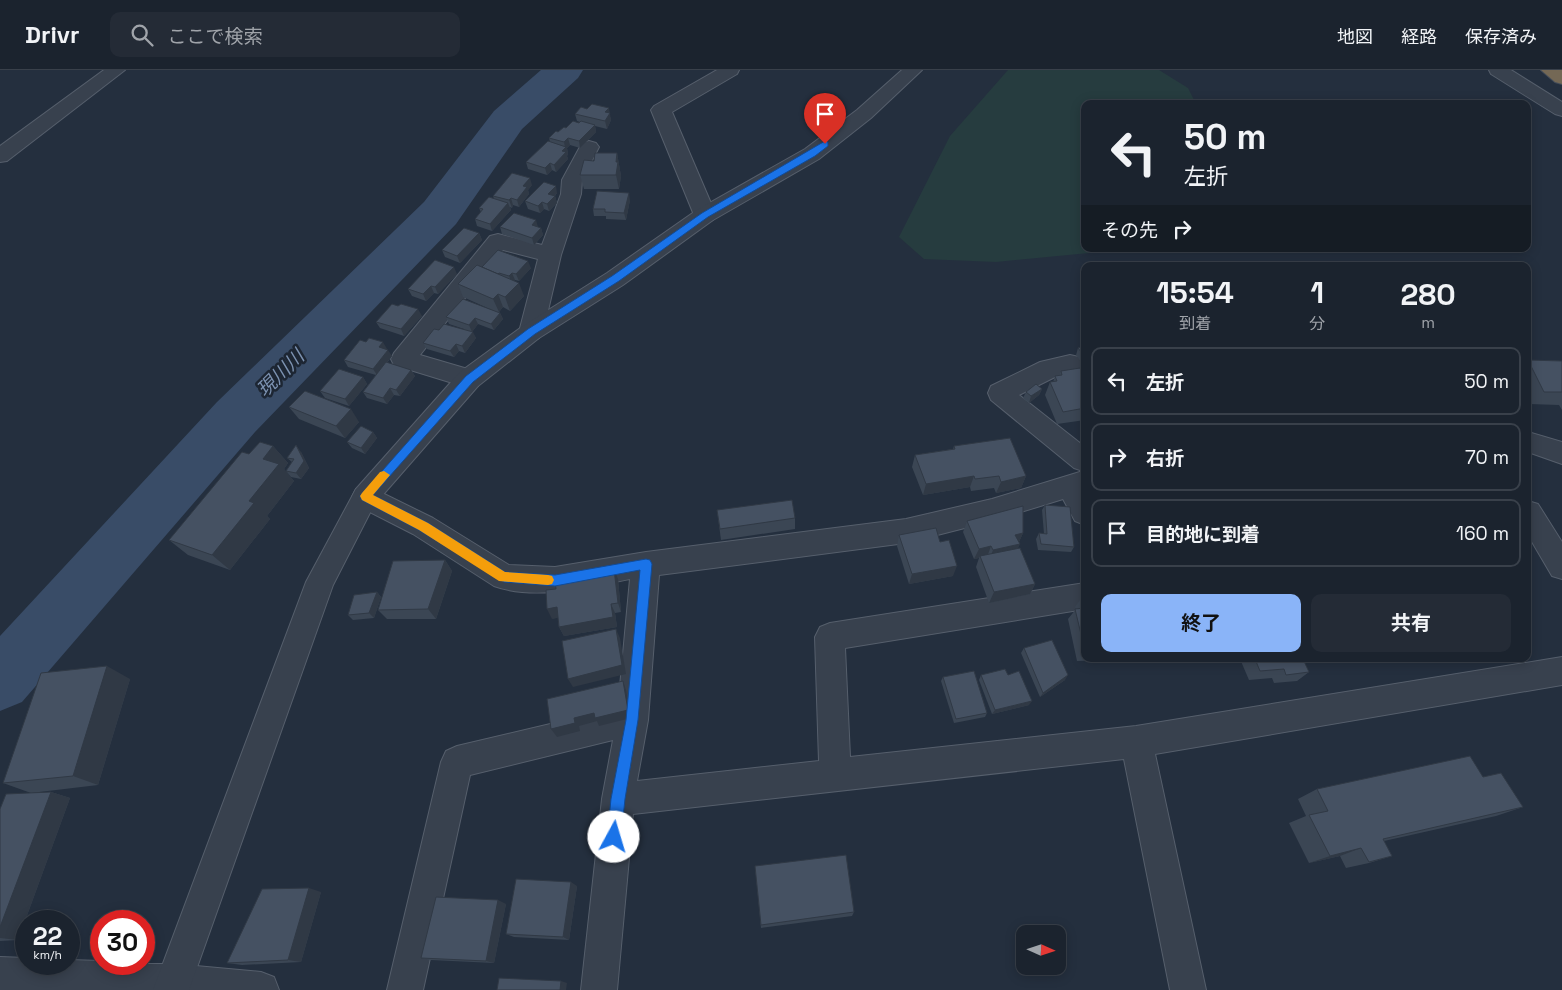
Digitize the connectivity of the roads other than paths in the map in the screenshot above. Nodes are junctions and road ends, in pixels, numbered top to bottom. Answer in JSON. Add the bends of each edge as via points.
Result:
{"nodes":[{"id":1,"x":116,"y":70,"type":"edge"},
{"id":2,"x":730,"y":70,"type":"edge"},
{"id":3,"x":913,"y":70,"type":"edge"},
{"id":4,"x":1498,"y":70,"type":"edge"},
{"id":5,"x":1550,"y":70,"type":"edge"},
{"id":6,"x":1562,"y":78,"type":"edge"},
{"id":7,"x":1562,"y":110,"type":"edge"},
{"id":8,"x":589,"y":147,"type":"dead end"},
{"id":9,"x":0,"y":156,"type":"edge"},
{"id":10,"x":705,"y":215,"type":"junction"},
{"id":11,"x":550,"y":255,"type":"junction"},
{"id":12,"x":531,"y":332,"type":"junction"},
{"id":13,"x":1070,"y":364,"type":"dead end"},
{"id":14,"x":469,"y":379,"type":"junction"},
{"id":15,"x":1531,"y":443,"type":"edge"},
{"id":16,"x":1562,"y":453,"type":"edge"},
{"id":17,"x":1081,"y":458,"type":"edge"},
{"id":18,"x":1078,"y":483,"type":"edge"},
{"id":19,"x":366,"y":496,"type":"junction"},
{"id":20,"x":1081,"y":496,"type":"edge"},
{"id":21,"x":1531,"y":522,"type":"edge"},
{"id":22,"x":646,"y":564,"type":"junction"},
{"id":23,"x":1562,"y":567,"type":"edge"},
{"id":24,"x":1081,"y":597,"type":"edge"},
{"id":25,"x":1562,"y":671,"type":"edge"},
{"id":26,"x":632,"y":720,"type":"junction"},
{"id":27,"x":1136,"y":742,"type":"junction"},
{"id":28,"x":836,"y":775,"type":"junction"},
{"id":29,"x":618,"y":799,"type":"junction"},
{"id":30,"x":0,"y":975,"type":"edge"},
{"id":31,"x":173,"y":986,"type":"edge"},
{"id":32,"x":261,"y":990,"type":"edge"},
{"id":33,"x":405,"y":990,"type":"edge"},
{"id":34,"x":598,"y":990,"type":"edge"},
{"id":35,"x":1188,"y":990,"type":"edge"}],
"edges":[{"from":1,"to":9,"type":"street"},
{"from":2,"to":10,"type":"street","via":[[661,110]]},
{"from":3,"to":10,"type":"street","via":[[812,154]]},
{"from":4,"to":7,"type":"street"},
{"from":5,"to":6,"type":"highway"},
{"from":8,"to":11,"type":"street","via":[[572,180],[571,194]]},
{"from":10,"to":12,"type":"street","via":[[616,279]]},
{"from":11,"to":12,"type":"street"},
{"from":11,"to":14,"type":"street","via":[[498,241],[403,359]]},
{"from":12,"to":14,"type":"street"},
{"from":13,"to":17,"type":"street","via":[[1049,369],[1000,393]]},
{"from":14,"to":19,"type":"street"},
{"from":15,"to":16,"type":"street"},
{"from":18,"to":20,"type":"street"},
{"from":18,"to":22,"type":"street","via":[[992,510],[906,531]]},
{"from":19,"to":22,"type":"street","via":[[424,526],[504,577],[555,580]]},
{"from":19,"to":31,"type":"street","via":[[320,582]]},
{"from":21,"to":23,"type":"street"},
{"from":22,"to":26,"type":"street"},
{"from":24,"to":28,"type":"street","via":[[830,637]]},
{"from":25,"to":27,"type":"street"},
{"from":26,"to":29,"type":"street"},
{"from":26,"to":33,"type":"street","via":[[458,762]]},
{"from":27,"to":28,"type":"street"},
{"from":27,"to":35,"type":"street"},
{"from":28,"to":29,"type":"street"},
{"from":29,"to":34,"type":"street"},
{"from":30,"to":31,"type":"street"},
{"from":31,"to":32,"type":"street"}]}
